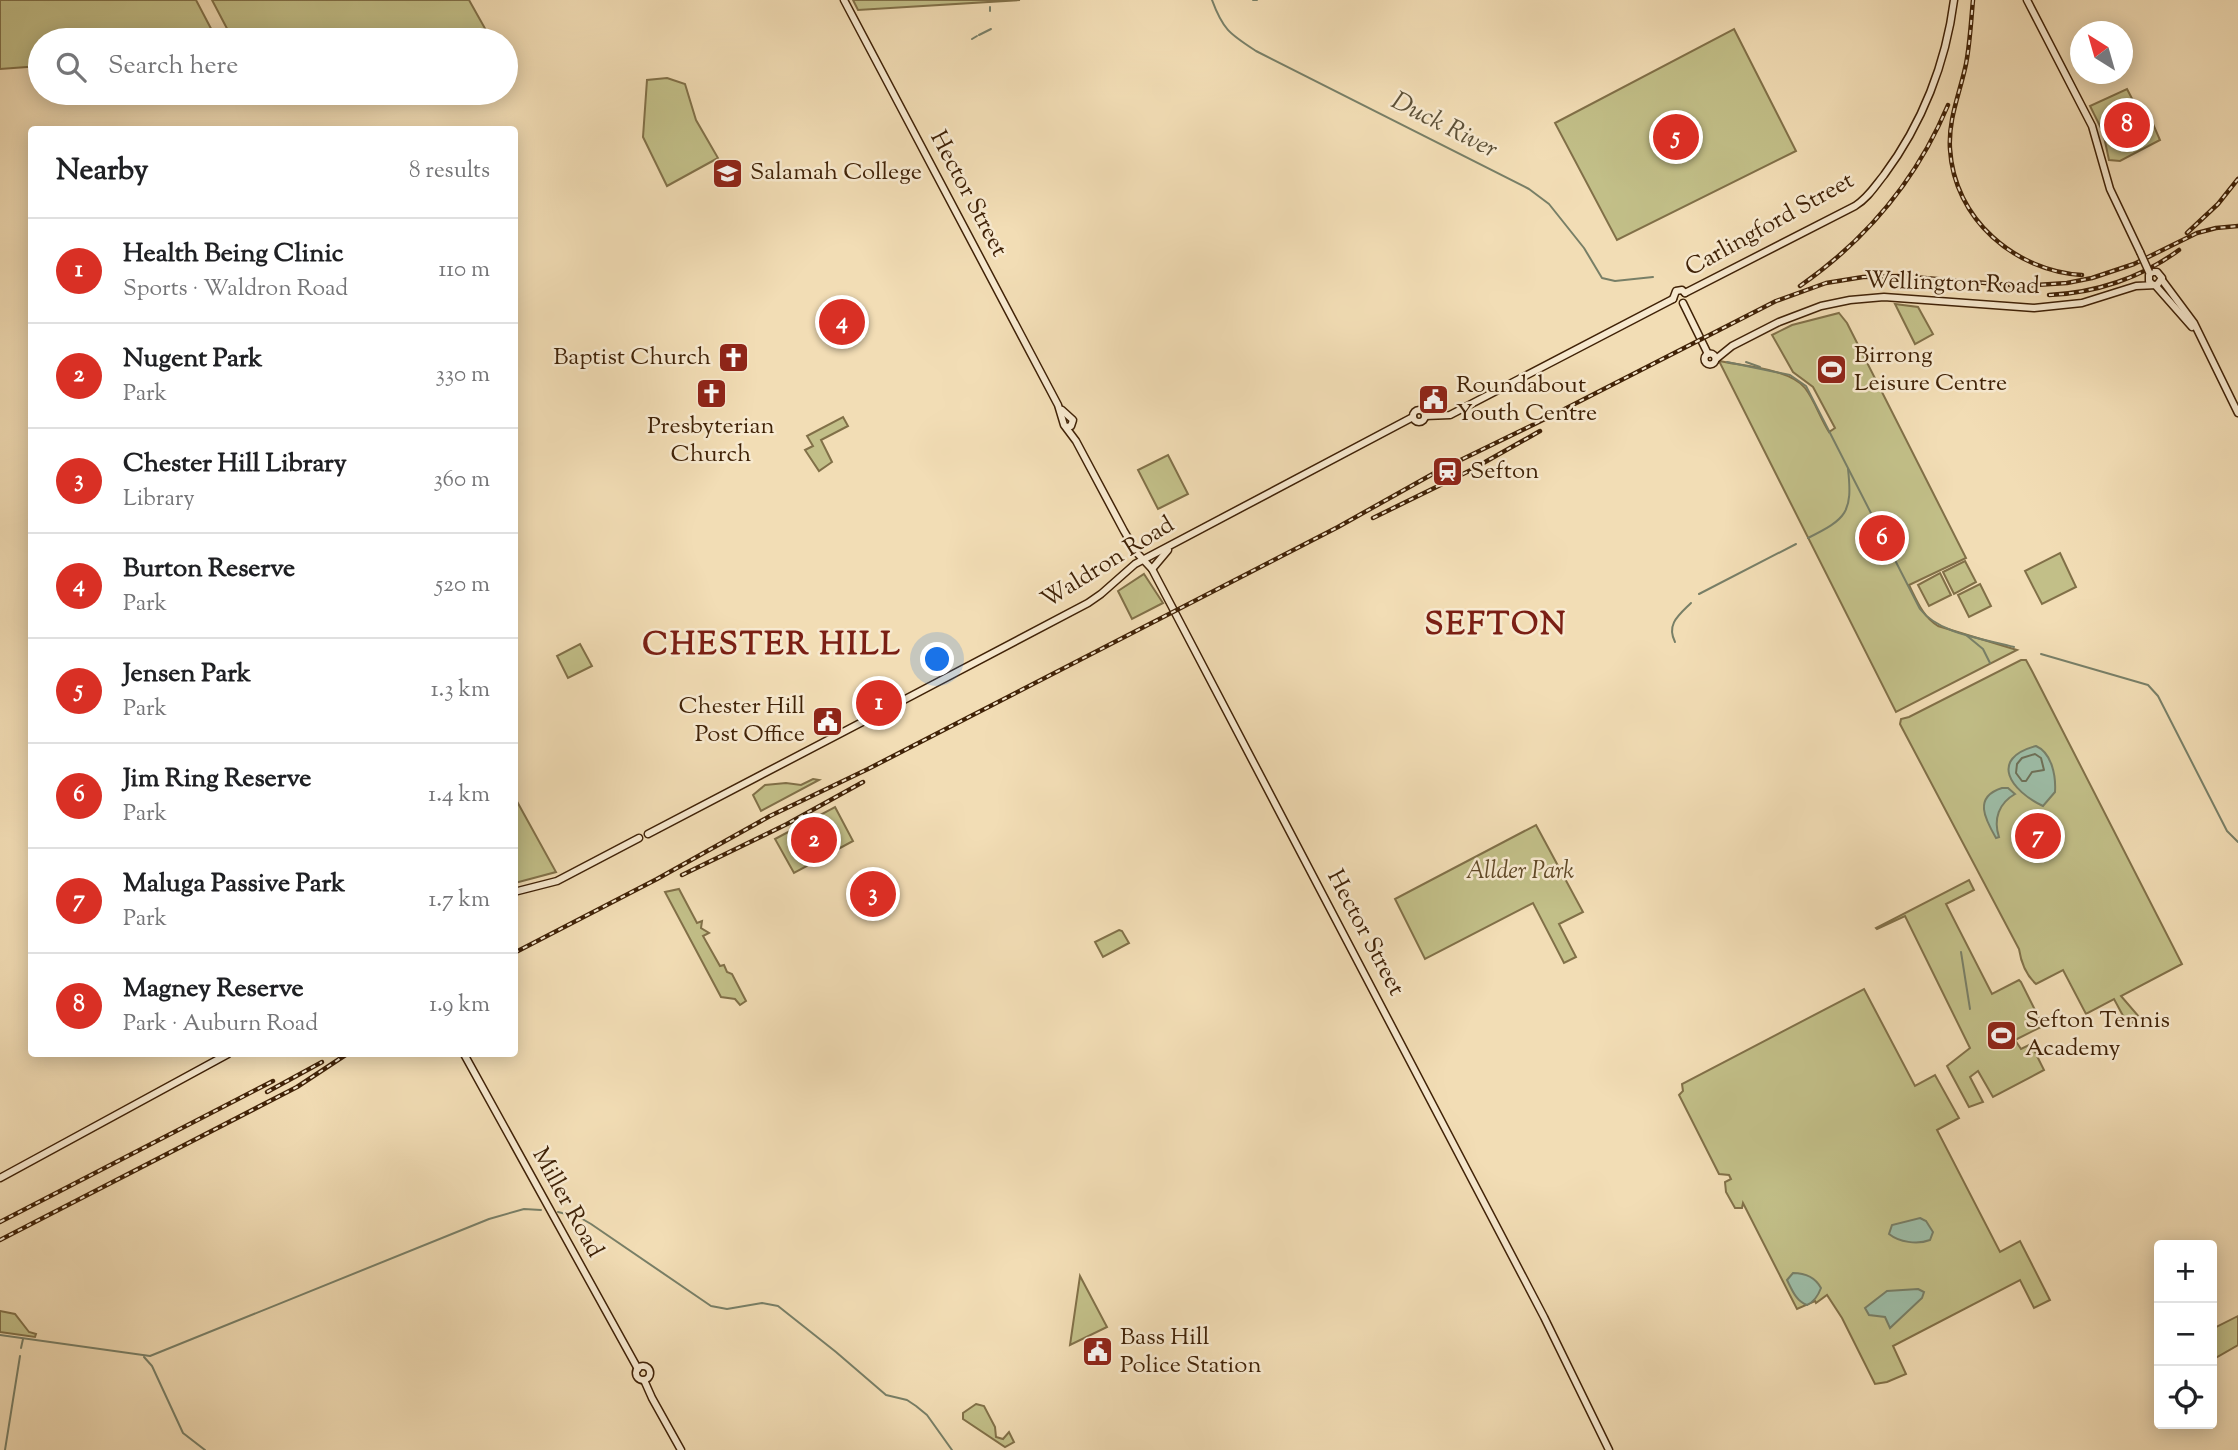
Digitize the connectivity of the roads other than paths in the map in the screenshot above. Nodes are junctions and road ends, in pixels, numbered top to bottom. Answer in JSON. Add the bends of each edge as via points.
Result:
{"nodes":[{"id":1,"x":844,"y":0,"type":"edge"},
{"id":2,"x":1954,"y":0,"type":"edge"},
{"id":3,"x":2027,"y":0,"type":"edge"},
{"id":4,"x":2151,"y":273,"type":"junction"},
{"id":5,"x":2162,"y":280,"type":"junction"},
{"id":6,"x":2153,"y":285,"type":"junction"},
{"id":7,"x":2136,"y":286,"type":"junction"},
{"id":8,"x":1685,"y":293,"type":"junction"},
{"id":9,"x":1673,"y":299,"type":"junction"},
{"id":10,"x":1683,"y":303,"type":"junction"},
{"id":11,"x":2197,"y":333,"type":"junction"},
{"id":12,"x":2238,"y":413,"type":"edge"},
{"id":13,"x":1413,"y":417,"type":"joint"},
{"id":14,"x":1177,"y":541,"type":"junction"},
{"id":15,"x":1143,"y":559,"type":"junction"},
{"id":16,"x":1152,"y":569,"type":"junction"},
{"id":17,"x":518,"y":891,"type":"edge"},
{"id":18,"x":222,"y":1057,"type":"edge"},
{"id":19,"x":466,"y":1057,"type":"edge"},
{"id":20,"x":0,"y":1178,"type":"edge"},
{"id":21,"x":681,"y":1450,"type":"edge"},
{"id":22,"x":1609,"y":1450,"type":"edge"}],
"edges":[{"from":1,"to":15,"type":"main road","name":"Hector Street","via":[[1124,531]]},
{"from":2,"to":8,"type":"main road","name":"Carlingford Street","via":[[1931,90],[1906,142],[1867,197]]},
{"from":3,"to":4,"type":"main road","bridge":true,"via":[[2092,126],[2110,188]]},
{"from":4,"to":5,"type":"main road","via":[[2161,275]]},
{"from":4,"to":6,"type":"main road"},
{"from":4,"to":7,"type":"main road","name":"Wellington Road"},
{"from":5,"to":6,"type":"main road"},
{"from":5,"to":11,"type":"main road"},
{"from":6,"to":7,"type":"main road","name":"Wellington Road"},
{"from":6,"to":11,"type":"main road"},
{"from":7,"to":10,"type":"main road","name":"Wellington Road","via":[[2082,303],[2034,308],[1850,300],[1799,314],[1712,356]]},
{"from":8,"to":9,"type":"main road","via":[[1676,291]]},
{"from":8,"to":10,"type":"main road"},
{"from":9,"to":10,"type":"main road"},
{"from":9,"to":13,"type":"main road","name":"Carlingford Street","via":[[1450,415],[1425,416],[1419,410]]},
{"from":11,"to":12,"type":"main road"},
{"from":13,"to":14,"type":"main road","name":"Waldron Road"},
{"from":14,"to":15,"type":"main road","name":"Waldron Road"},
{"from":14,"to":16,"type":"main road"},
{"from":15,"to":16,"type":"main road","name":"Hector Street"},
{"from":15,"to":17,"type":"main road","name":"Waldron Road","via":[[1088,603],[648,834],[645,841],[639,838],[557,881]]},
{"from":16,"to":22,"type":"main road","name":"Hector Street","via":[[1544,1317]]},
{"from":18,"to":20,"type":"main road"},
{"from":19,"to":21,"type":"main road","name":"Miller Road","via":[[638,1369],[637,1377],[644,1380]]}]}
